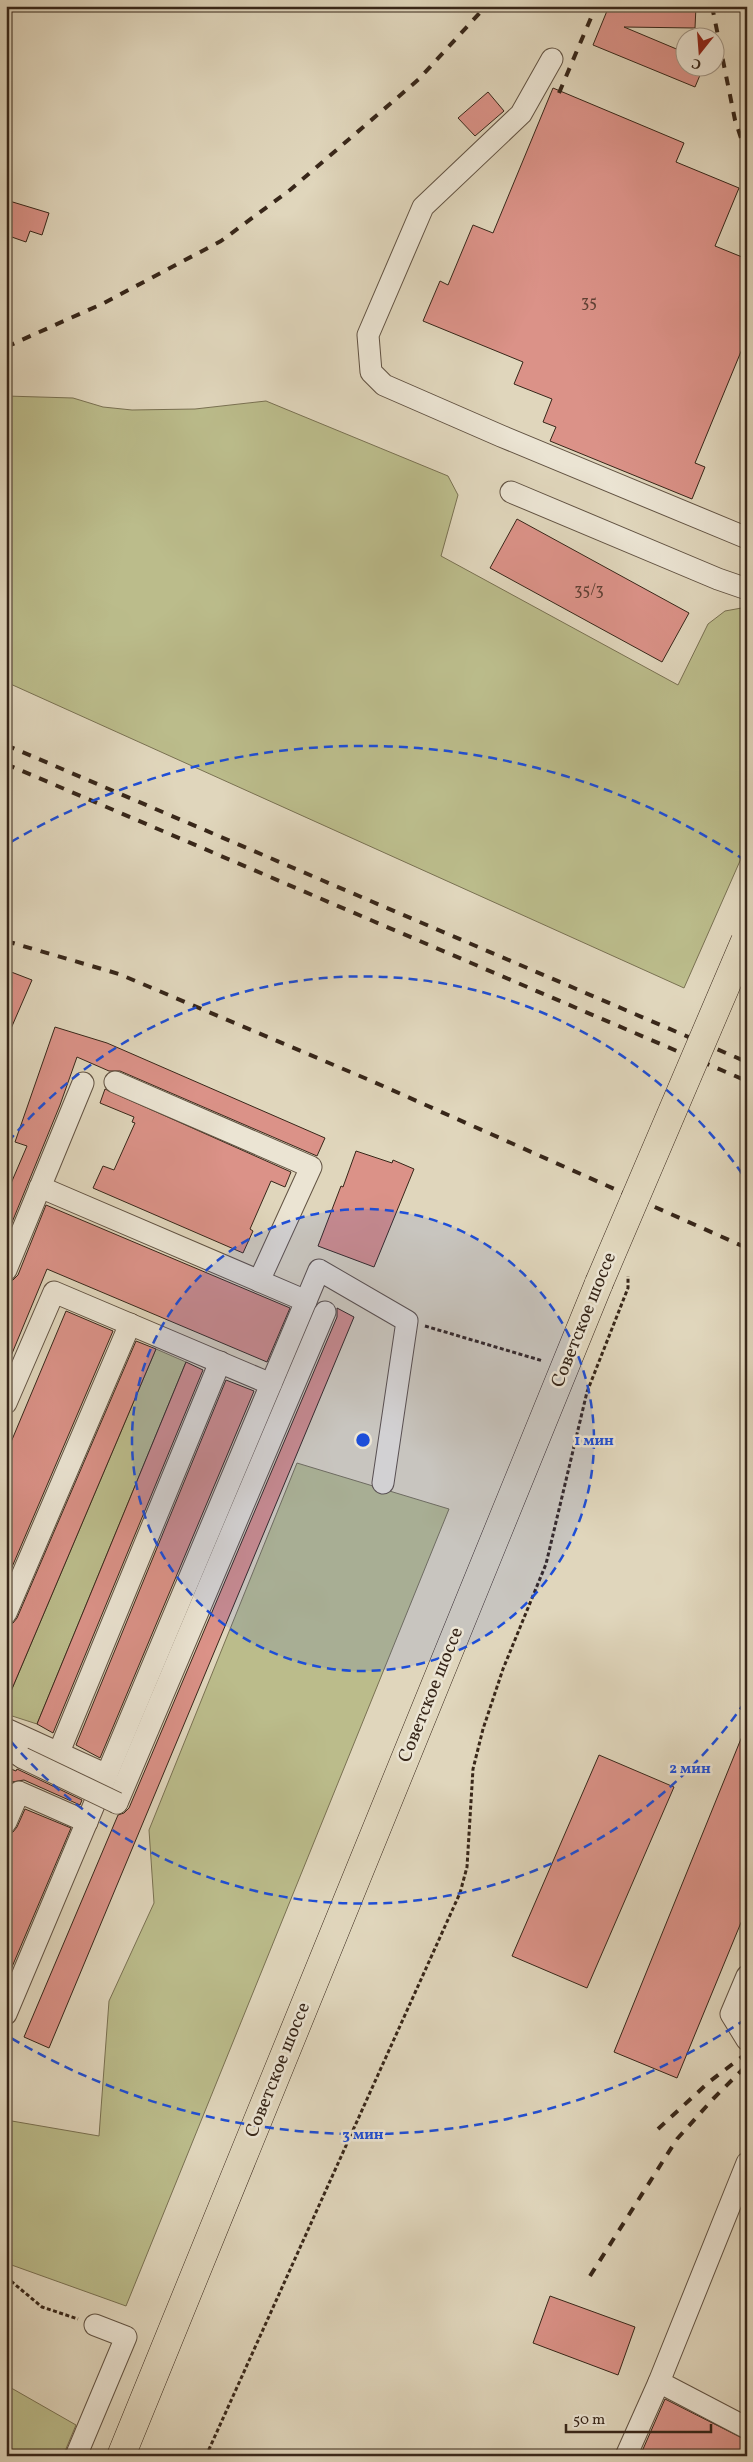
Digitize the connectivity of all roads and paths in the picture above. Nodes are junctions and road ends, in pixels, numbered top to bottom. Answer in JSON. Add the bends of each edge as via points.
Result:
{"nodes":[{"id":1,"x":552,"y":59,"type":"dead end"},
{"id":2,"x":511,"y":492,"type":"dead end"},
{"id":3,"x":747,"y":538,"type":"edge"},
{"id":4,"x":747,"y":588,"type":"edge"},
{"id":5,"x":746,"y":939,"type":"edge"},
{"id":6,"x":115,"y":1082,"type":"dead end"},
{"id":7,"x":83,"y":1083,"type":"dead end"},
{"id":8,"x":40,"y":1187,"type":"junction"},
{"id":9,"x":6,"y":1270,"type":"edge"},
{"id":10,"x":628,"y":1273,"type":"dead end"},
{"id":11,"x":259,"y":1280,"type":"junction"},
{"id":12,"x":306,"y":1300,"type":"junction"},
{"id":13,"x":325,"y":1312,"type":"dead end"},
{"id":14,"x":407,"y":1321,"type":"junction"},
{"id":15,"x":130,"y":1324,"type":"junction"},
{"id":16,"x":220,"y":1362,"type":"junction"},
{"id":17,"x":546,"y":1362,"type":"dead end"},
{"id":18,"x":271,"y":1384,"type":"junction"},
{"id":19,"x":6,"y":1403,"type":"edge"},
{"id":20,"x":383,"y":1483,"type":"dead end"},
{"id":21,"x":7,"y":1608,"type":"edge"},
{"id":22,"x":6,"y":1728,"type":"edge"},
{"id":23,"x":15,"y":1752,"type":"edge"},
{"id":24,"x":59,"y":1752,"type":"junction"},
{"id":25,"x":107,"y":1775,"type":"junction"},
{"id":26,"x":6,"y":1822,"type":"edge"},
{"id":27,"x":87,"y":1822,"type":"junction"},
{"id":28,"x":747,"y":1976,"type":"edge"},
{"id":29,"x":6,"y":2014,"type":"edge"},
{"id":30,"x":747,"y":2040,"type":"edge"},
{"id":31,"x":747,"y":2162,"type":"edge"},
{"id":32,"x":6,"y":2277,"type":"edge"},
{"id":33,"x":95,"y":2325,"type":"joint"},
{"id":34,"x":659,"y":2382,"type":"junction"},
{"id":35,"x":747,"y":2428,"type":"edge"},
{"id":36,"x":76,"y":2456,"type":"edge"},
{"id":37,"x":121,"y":2456,"type":"edge"},
{"id":38,"x":206,"y":2456,"type":"edge"},
{"id":39,"x":626,"y":2456,"type":"edge"}],
"edges":[{"from":1,"to":3,"type":"lane","via":[[521,114],[423,207],[368,335],[371,372],[384,385]]},
{"from":2,"to":4,"type":"lane","via":[[718,579]]},
{"from":5,"to":37,"type":"main road","name":"Советское шоссе","bridge":true,"via":[[599,1283]]},
{"from":6,"to":11,"type":"lane","via":[[311,1167]]},
{"from":7,"to":8,"type":"lane"},
{"from":8,"to":9,"type":"lane"},
{"from":8,"to":11,"type":"lane"},
{"from":10,"to":38,"type":"path","via":[[628,1288],[587,1392],[546,1564],[483,1730],[473,1769],[467,1868],[460,1893]]},
{"from":11,"to":12,"type":"lane"},
{"from":12,"to":14,"type":"lane","via":[[319,1270]]},
{"from":12,"to":18,"type":"lane"},
{"from":13,"to":23,"type":"lane","bridge":true,"via":[[117,1803]]},
{"from":14,"to":17,"type":"path"},
{"from":14,"to":20,"type":"lane"},
{"from":15,"to":16,"type":"lane"},
{"from":15,"to":19,"type":"lane","via":[[54,1292]]},
{"from":15,"to":21,"type":"lane"},
{"from":16,"to":18,"type":"lane"},
{"from":16,"to":24,"type":"lane"},
{"from":18,"to":25,"type":"lane"},
{"from":22,"to":24,"type":"lane"},
{"from":24,"to":25,"type":"lane"},
{"from":25,"to":27,"type":"lane"},
{"from":26,"to":27,"type":"lane","via":[[19,1792]]},
{"from":27,"to":29,"type":"lane"},
{"from":28,"to":30,"type":"lane","via":[[731,2014]]},
{"from":31,"to":34,"type":"lane"},
{"from":32,"to":33,"type":"path","via":[[42,2307]]},
{"from":33,"to":36,"type":"lane","via":[[126,2337]]},
{"from":34,"to":35,"type":"lane"},
{"from":34,"to":39,"type":"lane"}]}
